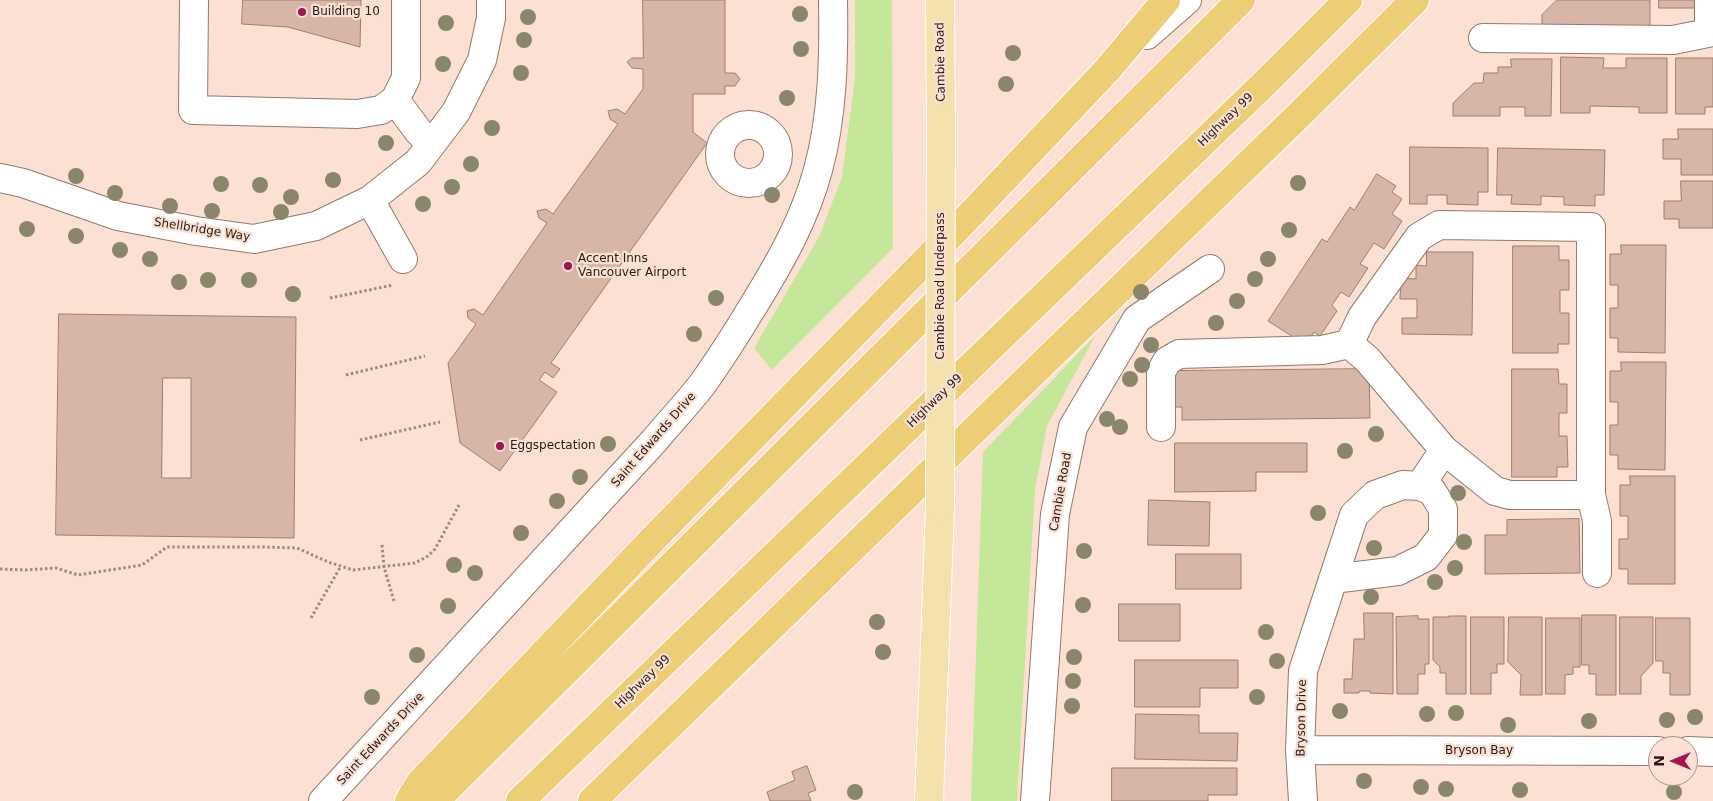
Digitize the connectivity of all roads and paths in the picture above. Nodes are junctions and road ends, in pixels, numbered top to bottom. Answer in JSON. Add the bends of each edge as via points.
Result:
{"nodes":[{"id":1,"x":194,"y":0,"type":"edge"},
{"id":2,"x":406,"y":0,"type":"edge"},
{"id":3,"x":491,"y":0,"type":"edge"},
{"id":4,"x":833,"y":0,"type":"edge"},
{"id":5,"x":940,"y":0,"type":"edge"},
{"id":6,"x":1166,"y":0,"type":"edge"},
{"id":7,"x":1187,"y":0,"type":"edge"},
{"id":8,"x":1241,"y":0,"type":"edge"},
{"id":9,"x":1348,"y":0,"type":"edge"},
{"id":10,"x":1415,"y":0,"type":"edge"},
{"id":11,"x":1709,"y":0,"type":"edge"},
{"id":12,"x":1711,"y":32,"type":"edge"},
{"id":13,"x":1483,"y":38,"type":"dead end"},
{"id":14,"x":1108,"y":69,"type":"junction"},
{"id":15,"x":395,"y":100,"type":"junction"},
{"id":16,"x":941,"y":124,"type":"joint"},
{"id":17,"x":432,"y":144,"type":"junction"},
{"id":18,"x":0,"y":178,"type":"edge"},
{"id":19,"x":370,"y":200,"type":"junction"},
{"id":20,"x":1210,"y":269,"type":"dead end"},
{"id":21,"x":401,"y":272,"type":"joint"},
{"id":22,"x":330,"y":298,"type":"dead end"},
{"id":23,"x":1349,"y":344,"type":"junction"},
{"id":24,"x":425,"y":356,"type":"dead end"},
{"id":25,"x":346,"y":375,"type":"dead end"},
{"id":26,"x":440,"y":422,"type":"dead end"},
{"id":27,"x":1161,"y":427,"type":"dead end"},
{"id":28,"x":360,"y":440,"type":"dead end"},
{"id":29,"x":1444,"y":450,"type":"junction"},
{"id":30,"x":1420,"y":486,"type":"junction"},
{"id":31,"x":1591,"y":495,"type":"junction"},
{"id":32,"x":459,"y":505,"type":"dead end"},
{"id":33,"x":382,"y":545,"type":"dead end"},
{"id":34,"x":341,"y":566,"type":"junction"},
{"id":35,"x":384,"y":567,"type":"junction"},
{"id":36,"x":0,"y":569,"type":"edge"},
{"id":37,"x":1597,"y":573,"type":"dead end"},
{"id":38,"x":1333,"y":579,"type":"junction"},
{"id":39,"x":394,"y":600,"type":"dead end"},
{"id":40,"x":310,"y":618,"type":"dead end"},
{"id":41,"x":1300,"y":750,"type":"junction"},
{"id":42,"x":1648,"y":751,"type":"edge"},
{"id":43,"x":1698,"y":752,"type":"edge"},
{"id":44,"x":1713,"y":752,"type":"edge"},
{"id":45,"x":323,"y":801,"type":"edge"},
{"id":46,"x":409,"y":801,"type":"edge"},
{"id":47,"x":434,"y":801,"type":"edge"},
{"id":48,"x":520,"y":801,"type":"edge"},
{"id":49,"x":592,"y":801,"type":"edge"},
{"id":50,"x":929,"y":801,"type":"edge"},
{"id":51,"x":1035,"y":801,"type":"edge"},
{"id":52,"x":1303,"y":801,"type":"edge"}],
"edges":[{"from":1,"to":15,"type":"street","via":[[193,110],[356,114],[381,110]]},
{"from":2,"to":15,"type":"street","via":[[406,78]]},
{"from":3,"to":17,"type":"street","name":"Shellbridge Way","via":[[491,18],[482,60],[456,112]]},
{"from":4,"to":45,"type":"street","name":"Saint Edwards Drive","via":[[834,50],[829,112],[818,170],[782,260],[741,325],[700,386],[654,441]]},
{"from":5,"to":16,"type":"main road","name":"Cambie Road"},
{"from":6,"to":14,"type":"highway"},
{"from":7,"to":14,"type":"street"},
{"from":8,"to":47,"type":"highway"},
{"from":9,"to":48,"type":"highway","name":"Highway 99"},
{"from":10,"to":49,"type":"highway"},
{"from":11,"to":12,"type":"street"},
{"from":12,"to":13,"type":"street","via":[[1673,40]]},
{"from":14,"to":46,"type":"highway","via":[[650,542],[420,783]]},
{"from":15,"to":17,"type":"street"},
{"from":16,"to":50,"type":"main road","name":"Cambie Road Underpass","bridge":true,"via":[[940,507]]},
{"from":17,"to":19,"type":"street","name":"Shellbridge Way","via":[[418,162]]},
{"from":18,"to":19,"type":"street","name":"Shellbridge Way","via":[[118,216],[254,239],[316,226]]},
{"from":19,"to":21,"type":"street"},
{"from":20,"to":51,"type":"street","name":"Cambie Road","via":[[1137,319],[1073,427],[1056,514]]},
{"from":21,"to":22,"type":"path"},
{"from":23,"to":27,"type":"street","via":[[1322,350],[1179,354],[1167,361],[1161,372]]},
{"from":23,"to":29,"type":"street","via":[[1367,359]]},
{"from":23,"to":31,"type":"street","via":[[1362,317],[1419,237],[1439,225],[1591,227]]},
{"from":24,"to":25,"type":"path"},
{"from":26,"to":28,"type":"path"},
{"from":29,"to":30,"type":"street"},
{"from":29,"to":31,"type":"street","via":[[1495,490],[1510,495]]},
{"from":30,"to":38,"type":"street","name":"Bryson Drive","via":[[1403,485],[1375,495],[1354,515]]},
{"from":30,"to":38,"type":"street","via":[[1432,490],[1443,509],[1443,535],[1426,557],[1398,571]]},
{"from":31,"to":37,"type":"street","via":[[1597,521]]},
{"from":32,"to":35,"type":"path","via":[[428,556],[415,562]]},
{"from":33,"to":35,"type":"path"},
{"from":34,"to":35,"type":"path","via":[[353,570]]},
{"from":34,"to":36,"type":"path","via":[[297,548],[167,547],[142,565],[78,575],[56,568]]},
{"from":34,"to":40,"type":"path"},
{"from":35,"to":39,"type":"path"},
{"from":38,"to":41,"type":"street","name":"Bryson Drive","via":[[1303,671]]},
{"from":41,"to":42,"type":"street","name":"Bryson Bay"},
{"from":41,"to":52,"type":"street","name":"Bryson Drive"},
{"from":43,"to":44,"type":"street"}]}
